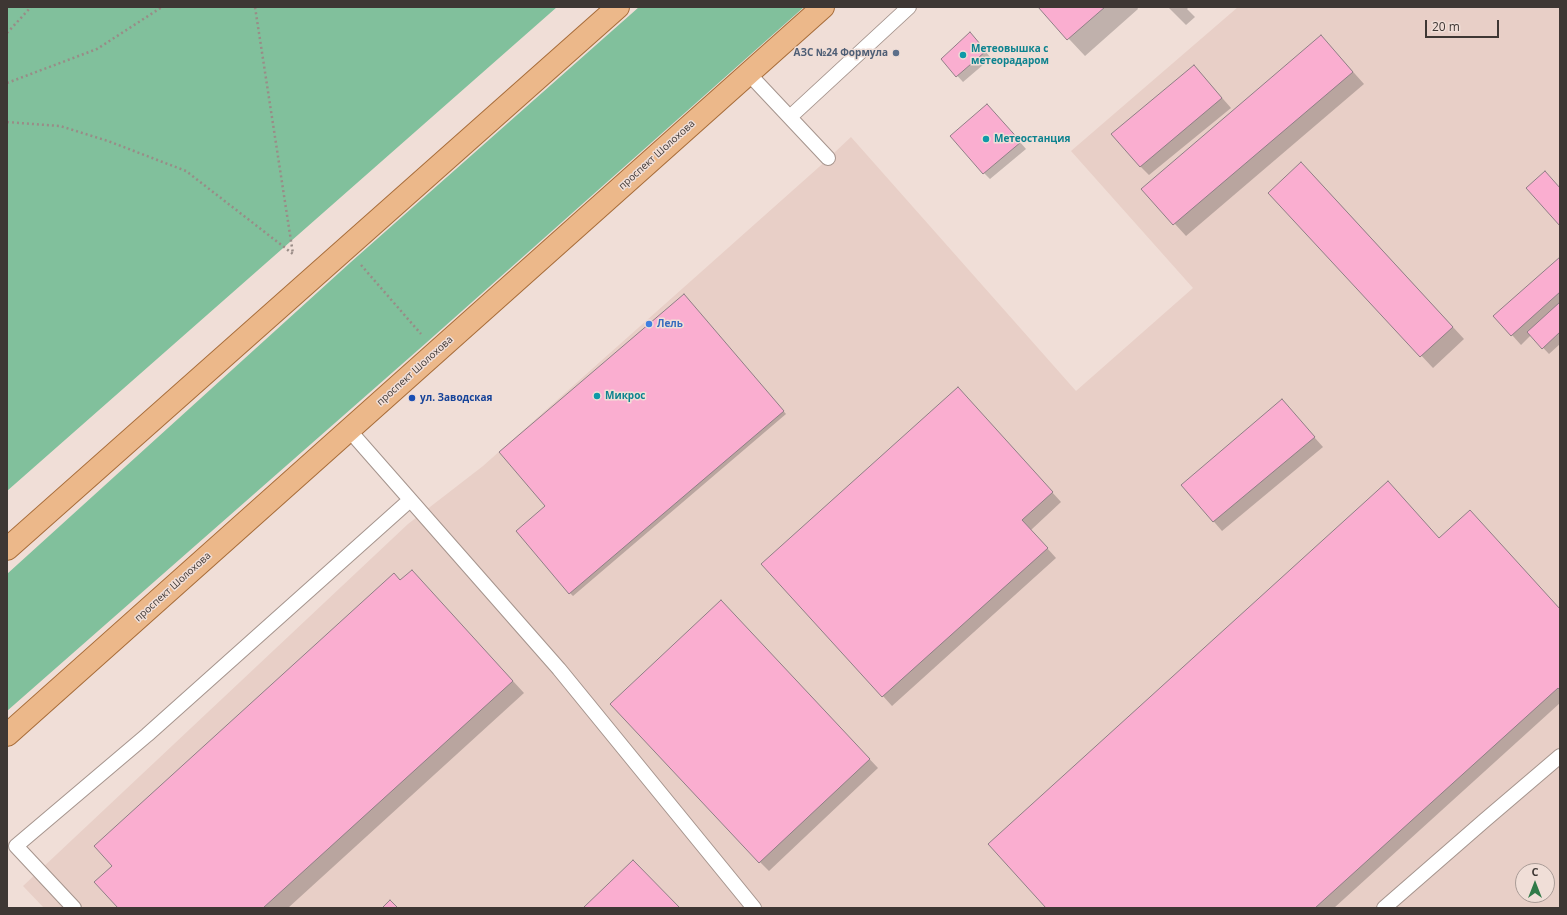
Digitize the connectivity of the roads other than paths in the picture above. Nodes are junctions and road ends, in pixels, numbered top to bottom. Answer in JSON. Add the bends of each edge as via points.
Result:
{"nodes":[{"id":1,"x":618,"y":7,"type":"edge"},
{"id":2,"x":823,"y":7,"type":"edge"},
{"id":3,"x":909,"y":7,"type":"edge"},
{"id":4,"x":748,"y":74,"type":"junction"},
{"id":5,"x":790,"y":117,"type":"junction"},
{"id":6,"x":828,"y":158,"type":"dead end"},
{"id":7,"x":349,"y":430,"type":"junction"},
{"id":8,"x":410,"y":500,"type":"junction"},
{"id":9,"x":7,"y":549,"type":"edge"},
{"id":10,"x":7,"y":735,"type":"edge"},
{"id":11,"x":1560,"y":756,"type":"edge"},
{"id":12,"x":12,"y":850,"type":"edge"},
{"id":13,"x":74,"y":908,"type":"edge"},
{"id":14,"x":754,"y":908,"type":"edge"},
{"id":15,"x":1384,"y":908,"type":"edge"}],
"edges":[{"from":1,"to":9,"type":"main road"},
{"from":2,"to":4,"type":"main road","name":"проспект Шолохова"},
{"from":3,"to":5,"type":"lane"},
{"from":4,"to":5,"type":"lane"},
{"from":4,"to":7,"type":"main road","name":"проспект Шолохова"},
{"from":5,"to":6,"type":"lane"},
{"from":7,"to":8,"type":"lane"},
{"from":7,"to":10,"type":"main road","name":"проспект Шолохова"},
{"from":8,"to":12,"type":"lane","via":[[146,735]]},
{"from":8,"to":14,"type":"lane","via":[[558,669]]},
{"from":11,"to":15,"type":"lane"},
{"from":12,"to":13,"type":"lane"}]}
